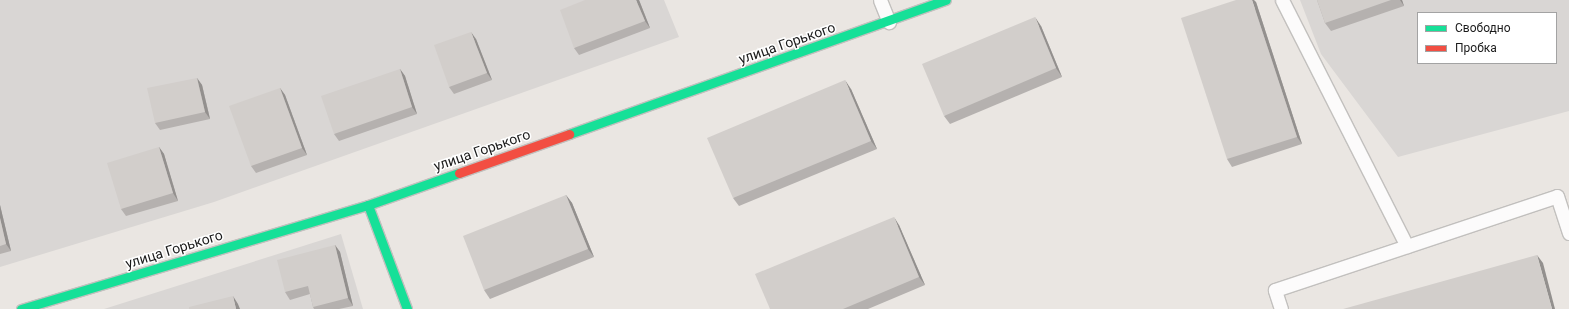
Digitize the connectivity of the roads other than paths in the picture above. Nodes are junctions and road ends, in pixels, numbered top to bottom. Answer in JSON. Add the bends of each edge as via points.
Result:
{"nodes":[{"id":1,"x":880,"y":0,"type":"edge"},
{"id":2,"x":946,"y":0,"type":"edge"},
{"id":3,"x":1282,"y":0,"type":"edge"},
{"id":4,"x":889,"y":22,"type":"junction"},
{"id":5,"x":368,"y":205,"type":"junction"},
{"id":6,"x":1569,"y":233,"type":"edge"},
{"id":7,"x":1407,"y":246,"type":"junction"},
{"id":8,"x":21,"y":309,"type":"edge"},
{"id":9,"x":407,"y":309,"type":"edge"},
{"id":10,"x":1281,"y":309,"type":"edge"}],
"edges":[{"from":1,"to":4,"type":"lane"},
{"from":2,"to":4,"type":"main road","name":"улица Горького"},
{"from":3,"to":7,"type":"lane"},
{"from":4,"to":5,"type":"main road","name":"улица Горького"},
{"from":5,"to":8,"type":"main road","name":"улица Горького"},
{"from":5,"to":9,"type":"main road"},
{"from":6,"to":7,"type":"lane","via":[[1556,196]]},
{"from":7,"to":10,"type":"lane","via":[[1275,290]]}]}
